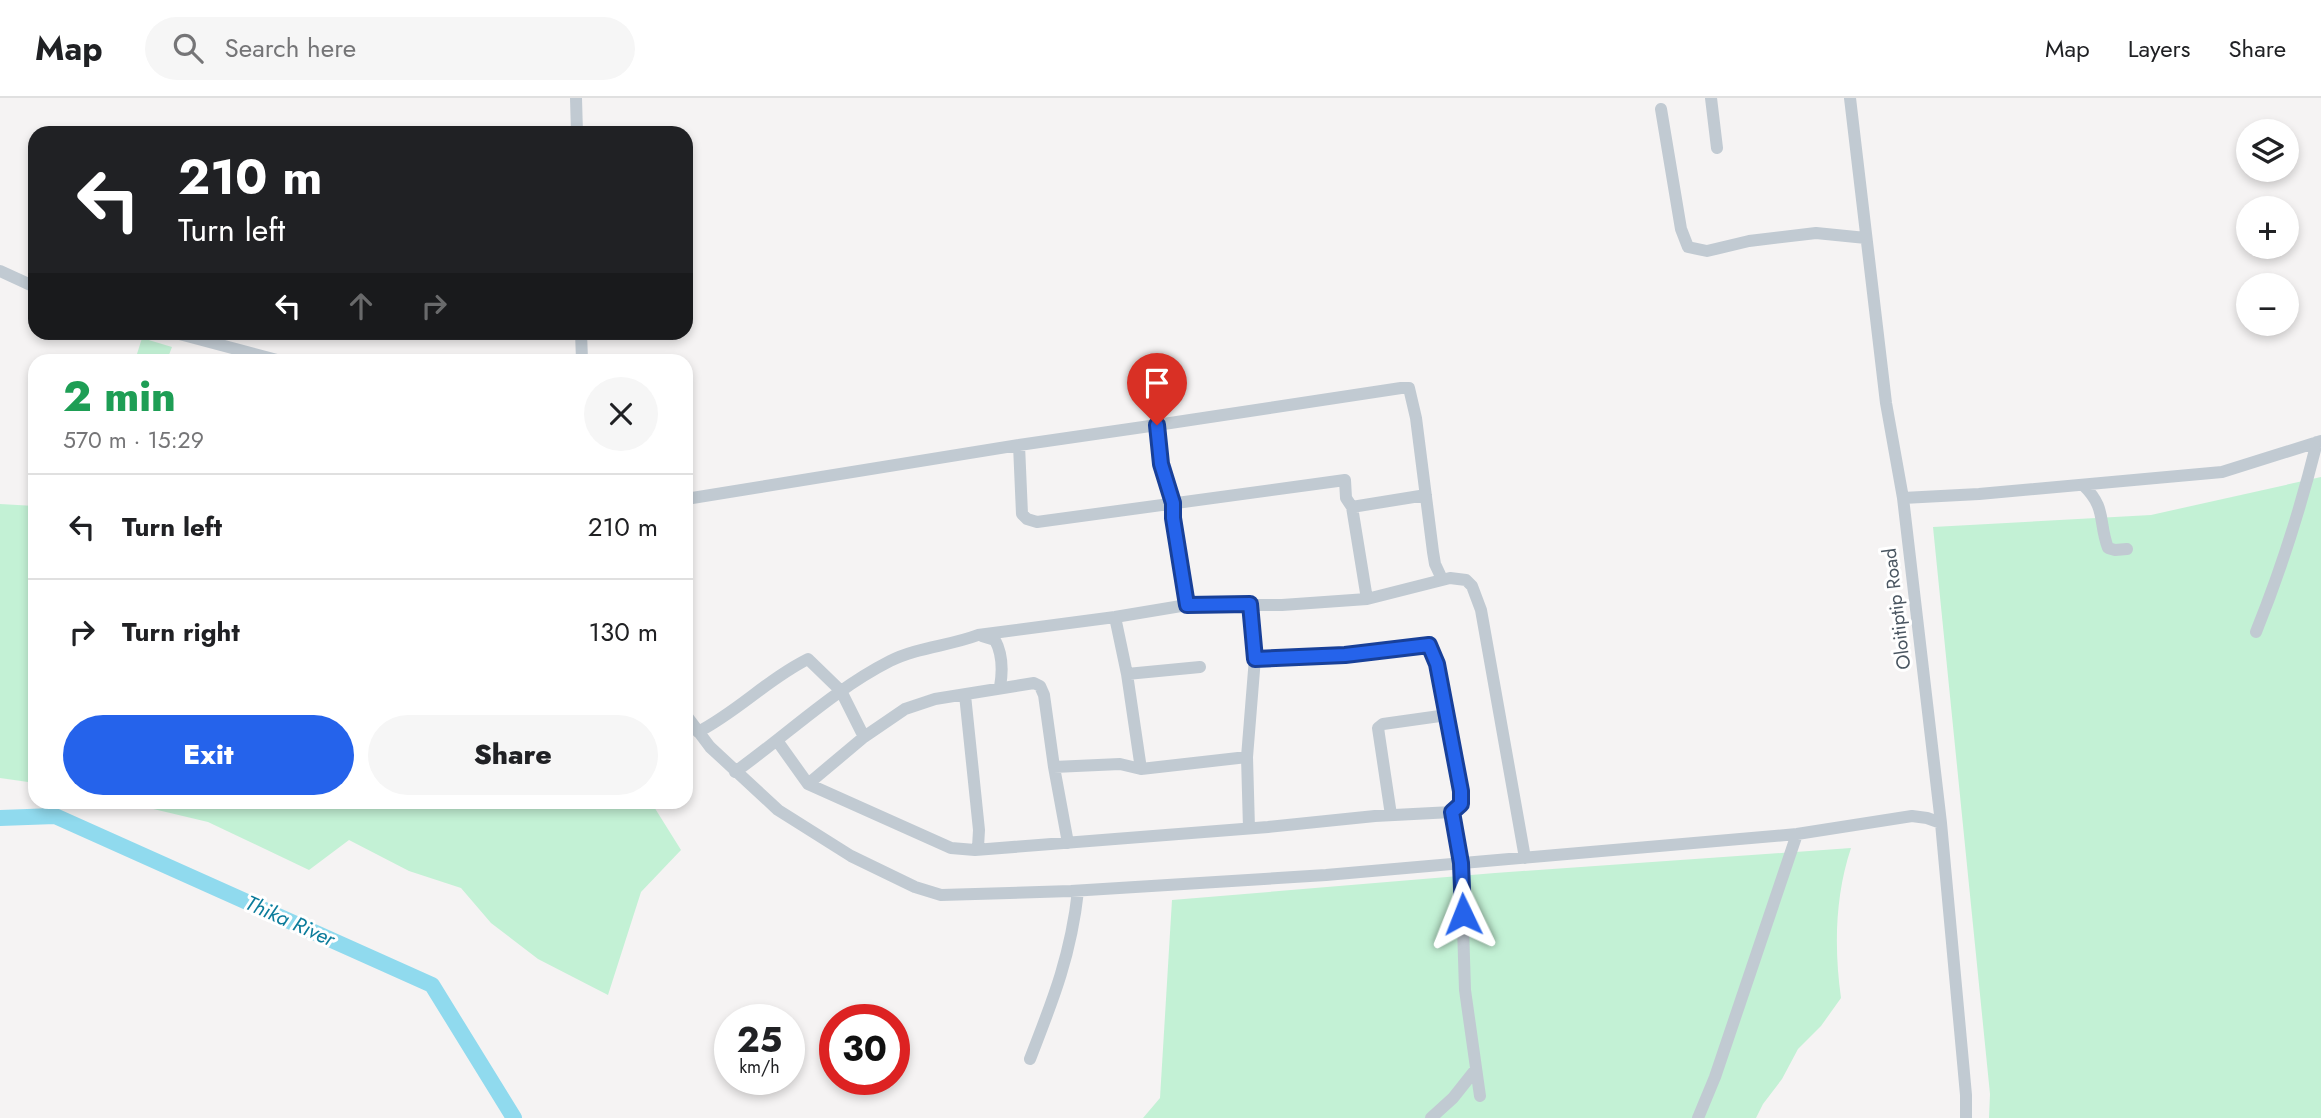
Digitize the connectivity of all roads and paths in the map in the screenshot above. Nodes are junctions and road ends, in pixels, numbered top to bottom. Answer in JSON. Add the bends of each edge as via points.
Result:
{"nodes":[{"id":1,"x":576,"y":98,"type":"edge"},
{"id":2,"x":1711,"y":98,"type":"edge"},
{"id":3,"x":1850,"y":98,"type":"edge"},
{"id":4,"x":1661,"y":109,"type":"dead end"},
{"id":5,"x":577,"y":126,"type":"edge"},
{"id":6,"x":1717,"y":148,"type":"dead end"},
{"id":7,"x":1867,"y":239,"type":"junction"},
{"id":8,"x":0,"y":271,"type":"edge"},
{"id":9,"x":28,"y":285,"type":"edge"},
{"id":10,"x":202,"y":340,"type":"edge"},
{"id":11,"x":254,"y":354,"type":"edge"},
{"id":12,"x":1157,"y":425,"type":"junction"},
{"id":13,"x":2319,"y":442,"type":"edge"},
{"id":14,"x":1019,"y":445,"type":"junction"},
{"id":15,"x":2083,"y":485,"type":"junction"},
{"id":16,"x":1426,"y":495,"type":"junction"},
{"id":17,"x":693,"y":498,"type":"edge"},
{"id":18,"x":1903,"y":498,"type":"junction"},
{"id":19,"x":1173,"y":503,"type":"junction"},
{"id":20,"x":1352,"y":507,"type":"junction"},
{"id":21,"x":2127,"y":550,"type":"dead end"},
{"id":22,"x":1442,"y":579,"type":"junction"},
{"id":23,"x":1367,"y":599,"type":"junction"},
{"id":24,"x":1250,"y":604,"type":"junction"},
{"id":25,"x":1187,"y":605,"type":"junction"},
{"id":26,"x":1115,"y":617,"type":"junction"},
{"id":27,"x":2256,"y":632,"type":"dead end"},
{"id":28,"x":978,"y":635,"type":"junction"},
{"id":29,"x":1255,"y":659,"type":"junction"},
{"id":30,"x":1200,"y":667,"type":"dead end"},
{"id":31,"x":1127,"y":674,"type":"junction"},
{"id":32,"x":1000,"y":687,"type":"junction"},
{"id":33,"x":841,"y":691,"type":"junction"},
{"id":34,"x":965,"y":695,"type":"junction"},
{"id":35,"x":1447,"y":715,"type":"junction"},
{"id":36,"x":693,"y":725,"type":"edge"},
{"id":37,"x":698,"y":732,"type":"junction"},
{"id":38,"x":864,"y":737,"type":"junction"},
{"id":39,"x":778,"y":742,"type":"junction"},
{"id":40,"x":1247,"y":757,"type":"junction"},
{"id":41,"x":1054,"y":768,"type":"junction"},
{"id":42,"x":1141,"y":769,"type":"junction"},
{"id":43,"x":735,"y":772,"type":"junction"},
{"id":44,"x":808,"y":784,"type":"junction"},
{"id":45,"x":1452,"y":812,"type":"junction"},
{"id":46,"x":1391,"y":815,"type":"junction"},
{"id":47,"x":1941,"y":823,"type":"junction"},
{"id":48,"x":1249,"y":828,"type":"junction"},
{"id":49,"x":1797,"y":834,"type":"junction"},
{"id":50,"x":1068,"y":843,"type":"junction"},
{"id":51,"x":975,"y":850,"type":"junction"},
{"id":52,"x":1525,"y":858,"type":"junction"},
{"id":53,"x":1461,"y":863,"type":"junction"},
{"id":54,"x":1078,"y":891,"type":"junction"},
{"id":55,"x":1030,"y":1059,"type":"dead end"},
{"id":56,"x":1476,"y":1069,"type":"junction"},
{"id":57,"x":1480,"y":1096,"type":"dead end"},
{"id":58,"x":1431,"y":1118,"type":"edge"},
{"id":59,"x":1698,"y":1118,"type":"edge"},
{"id":60,"x":1966,"y":1118,"type":"edge"}],
"edges":[{"from":1,"to":5,"type":"street"},
{"from":2,"to":6,"type":"street"},
{"from":3,"to":7,"type":"street","name":"Oloitiptip Road"},
{"from":4,"to":7,"type":"street","via":[[1688,247],[1707,251],[1816,233]]},
{"from":7,"to":18,"type":"street","name":"Oloitiptip Road","via":[[1886,403]]},
{"from":8,"to":9,"type":"street"},
{"from":10,"to":11,"type":"street"},
{"from":12,"to":14,"type":"street"},
{"from":12,"to":16,"type":"street","via":[[1409,388]]},
{"from":12,"to":19,"type":"street","via":[[1161,464]]},
{"from":13,"to":15,"type":"street","via":[[2222,472]]},
{"from":13,"to":27,"type":"street","via":[[2278,577]]},
{"from":14,"to":17,"type":"street"},
{"from":14,"to":19,"type":"street","via":[[1022,514],[1027,519],[1037,522]]},
{"from":15,"to":18,"type":"street"},
{"from":15,"to":21,"type":"street","via":[[2100,508],[2108,548]]},
{"from":16,"to":20,"type":"street"},
{"from":16,"to":22,"type":"street","via":[[1435,564]]},
{"from":18,"to":47,"type":"street","name":"Oloitiptip Road"},
{"from":19,"to":20,"type":"street","via":[[1345,480],[1346,498]]},
{"from":19,"to":25,"type":"street"},
{"from":20,"to":23,"type":"street"},
{"from":22,"to":23,"type":"street"},
{"from":22,"to":52,"type":"street","via":[[1466,580],[1476,593]]},
{"from":23,"to":24,"type":"street"},
{"from":24,"to":25,"type":"street"},
{"from":24,"to":29,"type":"street"},
{"from":25,"to":26,"type":"street"},
{"from":26,"to":28,"type":"street"},
{"from":26,"to":31,"type":"street"},
{"from":28,"to":32,"type":"street","via":[[992,638],[999,648]]},
{"from":28,"to":33,"type":"street","via":[[892,660]]},
{"from":29,"to":35,"type":"street","via":[[1429,645]]},
{"from":29,"to":40,"type":"street"},
{"from":30,"to":31,"type":"street"},
{"from":31,"to":42,"type":"street"},
{"from":32,"to":34,"type":"street"},
{"from":32,"to":41,"type":"street","via":[[1040,686]]},
{"from":33,"to":37,"type":"street","via":[[808,659]]},
{"from":33,"to":38,"type":"street"},
{"from":33,"to":39,"type":"street"},
{"from":34,"to":38,"type":"street","via":[[905,709]]},
{"from":34,"to":51,"type":"street","via":[[979,830]]},
{"from":35,"to":45,"type":"street","via":[[1462,797],[1459,808]]},
{"from":35,"to":46,"type":"street","via":[[1378,728]]},
{"from":36,"to":37,"type":"street"},
{"from":37,"to":43,"type":"street"},
{"from":38,"to":44,"type":"street"},
{"from":39,"to":43,"type":"street"},
{"from":39,"to":44,"type":"street"},
{"from":40,"to":42,"type":"street"},
{"from":40,"to":48,"type":"street"},
{"from":41,"to":42,"type":"street","via":[[1120,764]]},
{"from":41,"to":50,"type":"street"},
{"from":43,"to":54,"type":"street","via":[[778,810],[821,838],[915,887],[941,895]]},
{"from":44,"to":51,"type":"street","via":[[951,848]]},
{"from":45,"to":46,"type":"street"},
{"from":45,"to":53,"type":"street"},
{"from":46,"to":48,"type":"street"},
{"from":47,"to":49,"type":"street","via":[[1921,816],[1902,817]]},
{"from":47,"to":60,"type":"street","name":"Oloitiptip Road"},
{"from":48,"to":50,"type":"street"},
{"from":49,"to":52,"type":"street"},
{"from":49,"to":59,"type":"street"},
{"from":50,"to":51,"type":"street"},
{"from":52,"to":53,"type":"street"},
{"from":53,"to":54,"type":"street"},
{"from":53,"to":56,"type":"street","via":[[1465,990]]},
{"from":54,"to":55,"type":"street","via":[[1062,976]]},
{"from":56,"to":57,"type":"street"},
{"from":56,"to":58,"type":"street"}]}
